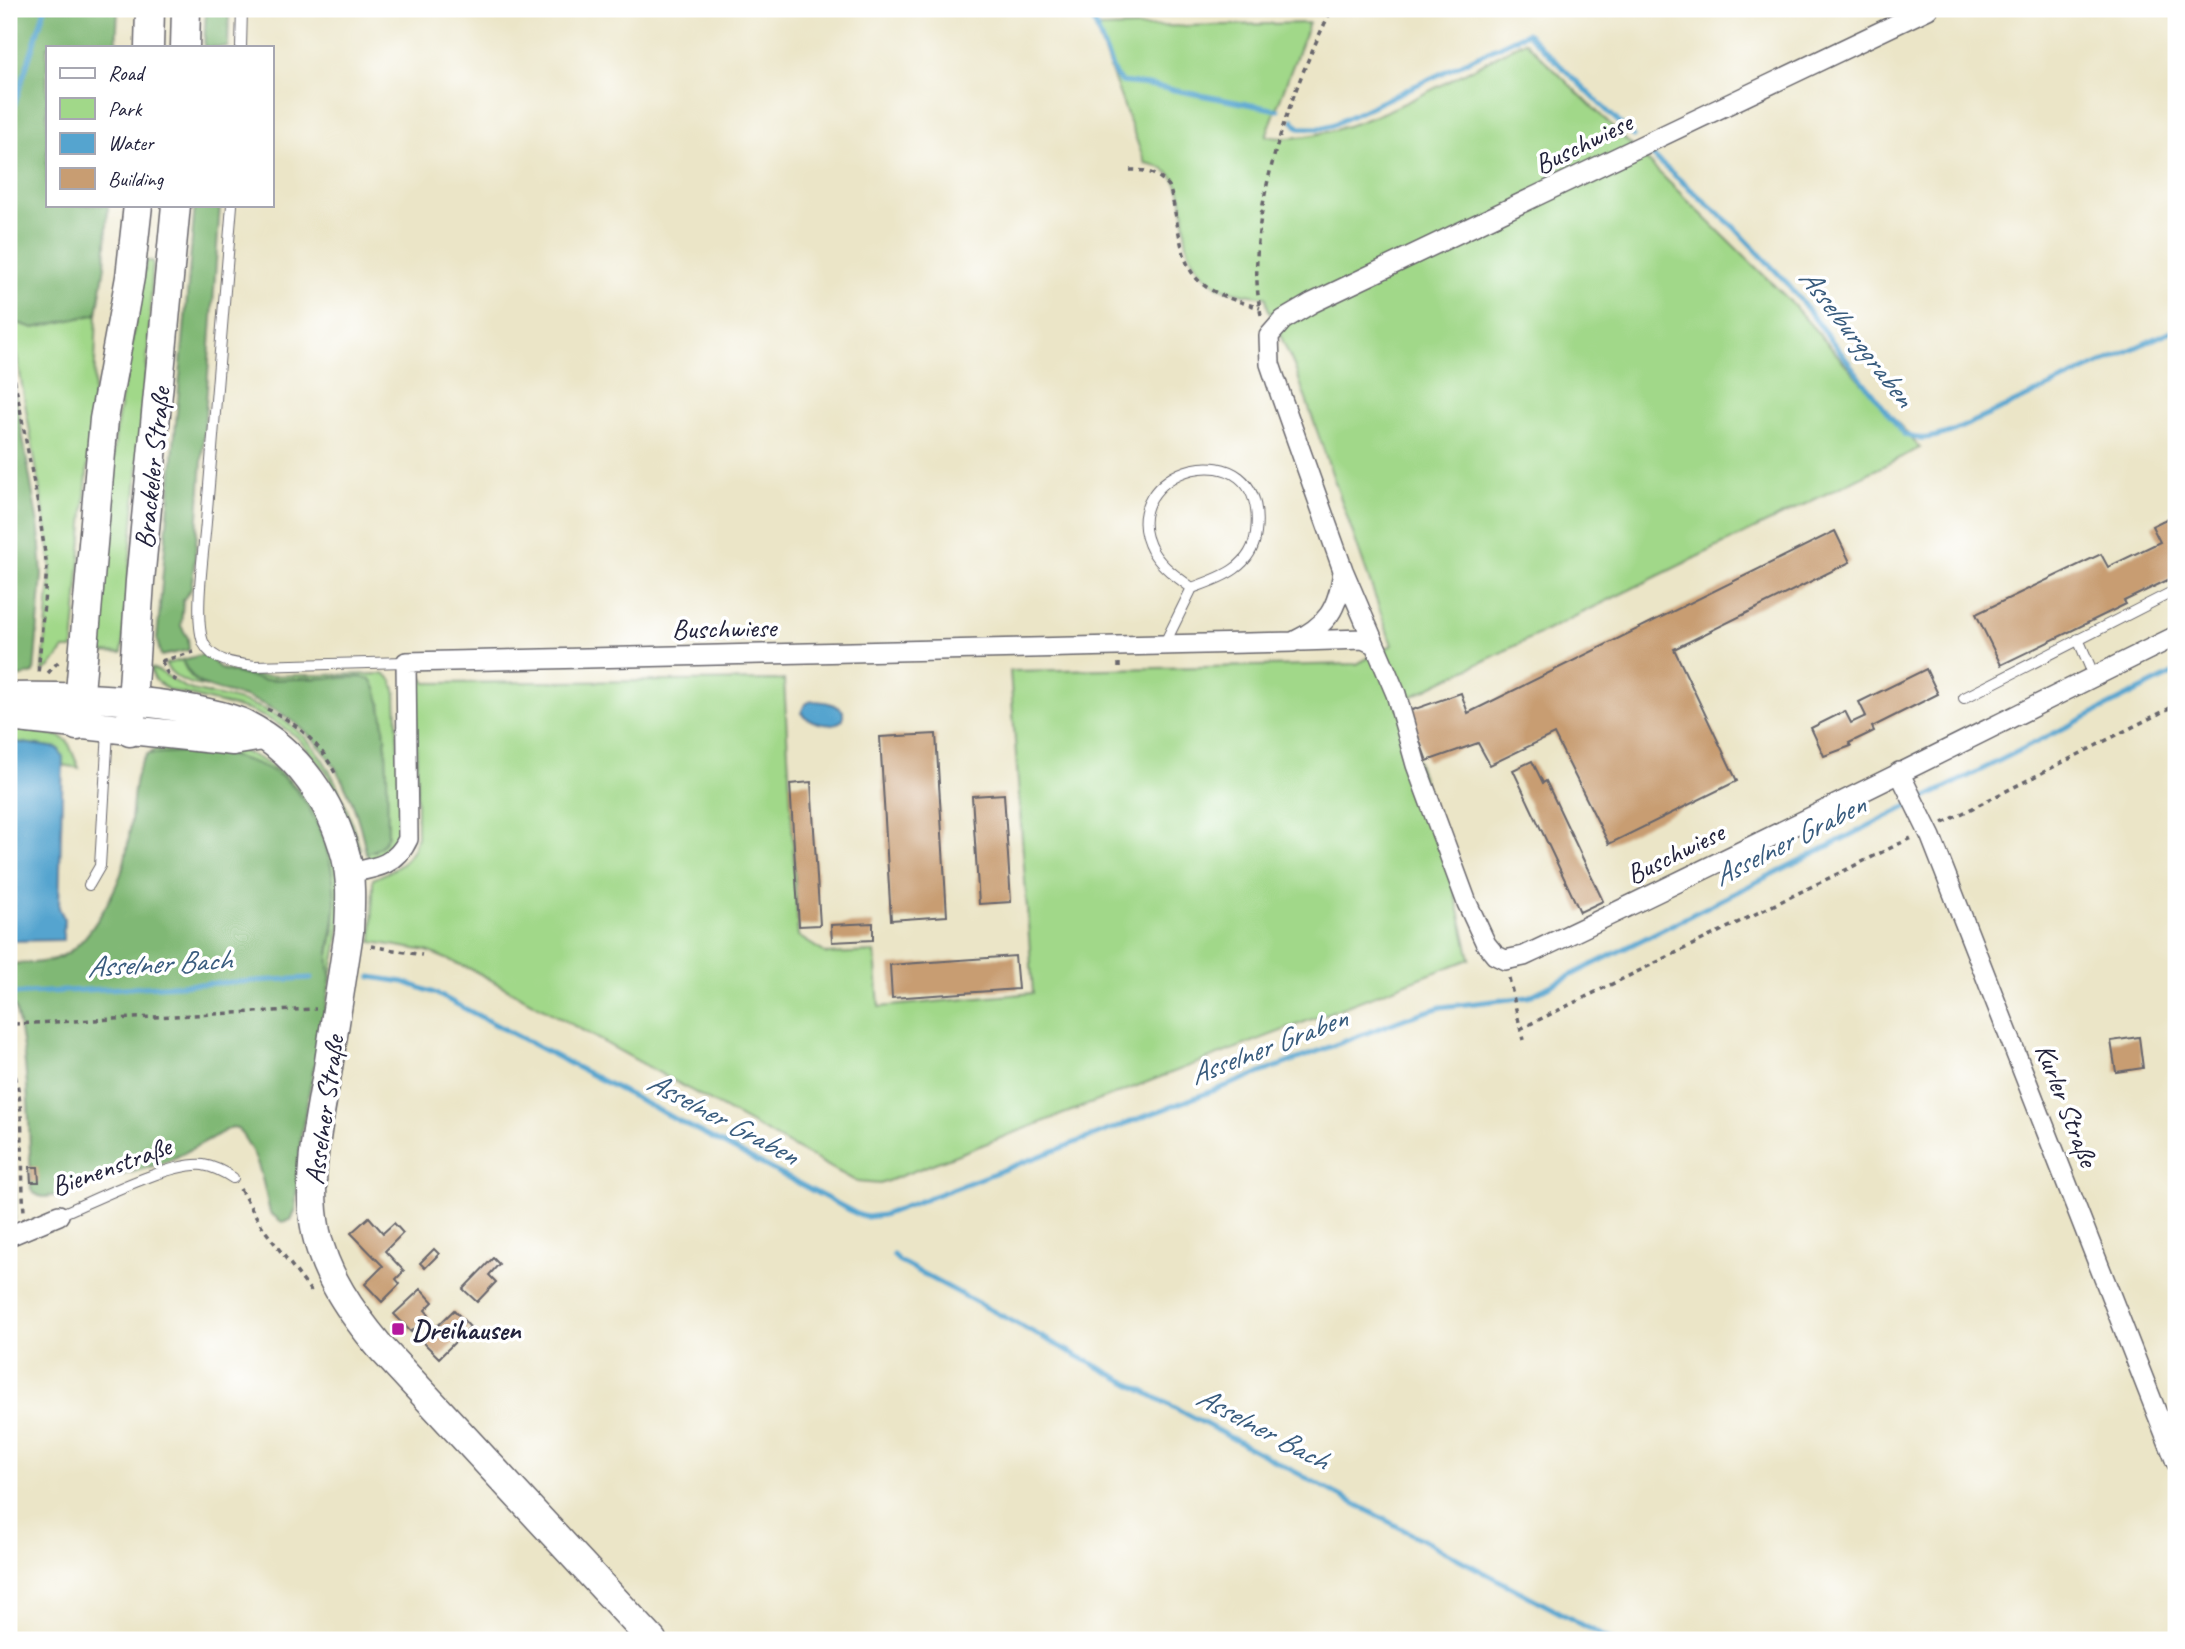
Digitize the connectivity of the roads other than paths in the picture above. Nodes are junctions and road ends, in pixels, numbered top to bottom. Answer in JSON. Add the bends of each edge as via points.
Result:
{"nodes":[{"id":1,"x":150,"y":9,"type":"edge"},
{"id":2,"x":186,"y":9,"type":"edge"},
{"id":3,"x":242,"y":9,"type":"edge"},
{"id":4,"x":1928,"y":9,"type":"edge"},
{"id":5,"x":149,"y":46,"type":"edge"},
{"id":6,"x":185,"y":46,"type":"edge"},
{"id":7,"x":241,"y":46,"type":"edge"},
{"id":8,"x":138,"y":206,"type":"edge"},
{"id":9,"x":176,"y":206,"type":"edge"},
{"id":10,"x":232,"y":206,"type":"edge"},
{"id":11,"x":1343,"y":570,"type":"junction"},
{"id":12,"x":1192,"y":588,"type":"junction"},
{"id":13,"x":2176,"y":590,"type":"edge"},
{"id":14,"x":2176,"y":636,"type":"edge"},
{"id":15,"x":2078,"y":639,"type":"junction"},
{"id":16,"x":1293,"y":642,"type":"junction"},
{"id":17,"x":1374,"y":643,"type":"junction"},
{"id":18,"x":1164,"y":646,"type":"junction"},
{"id":19,"x":406,"y":662,"type":"junction"},
{"id":20,"x":2094,"y":676,"type":"junction"},
{"id":21,"x":9,"y":697,"type":"edge"},
{"id":22,"x":1964,"y":698,"type":"dead end"},
{"id":23,"x":132,"y":701,"type":"junction"},
{"id":24,"x":79,"y":712,"type":"junction"},
{"id":25,"x":9,"y":717,"type":"edge"},
{"id":26,"x":119,"y":730,"type":"junction"},
{"id":27,"x":263,"y":736,"type":"junction"},
{"id":28,"x":1901,"y":777,"type":"junction"},
{"id":29,"x":348,"y":873,"type":"junction"},
{"id":30,"x":89,"y":885,"type":"dead end"},
{"id":31,"x":233,"y":1178,"type":"road end"},
{"id":32,"x":59,"y":1214,"type":"joint"},
{"id":33,"x":9,"y":1236,"type":"edge"},
{"id":34,"x":2176,"y":1462,"type":"edge"},
{"id":35,"x":652,"y":1640,"type":"edge"}],
"edges":[{"from":1,"to":5,"type":"main road"},
{"from":2,"to":6,"type":"main road"},
{"from":3,"to":7,"type":"lane"},
{"from":4,"to":11,"type":"street","name":"Buschwiese","via":[[1283,320],[1269,336],[1270,364]]},
{"from":8,"to":24,"type":"main road","name":"Brackeler Straße","via":[[104,419]]},
{"from":9,"to":23,"type":"main road","name":"Brackeler Straße"},
{"from":10,"to":19,"type":"lane","via":[[202,570],[200,620],[205,647],[215,656],[244,665]]},
{"from":11,"to":16,"type":"street","via":[[1340,595],[1328,618]]},
{"from":11,"to":17,"type":"street","name":"Buschwiese"},
{"from":12,"to":12,"type":"lane","via":[[1238,569],[1256,537],[1253,495],[1242,479],[1222,469],[1183,470],[1165,480],[1147,511],[1146,529],[1153,552]]},
{"from":12,"to":18,"type":"lane"},
{"from":13,"to":15,"type":"lane"},
{"from":14,"to":20,"type":"street","name":"Buschwiese"},
{"from":15,"to":20,"type":"lane"},
{"from":15,"to":22,"type":"lane"},
{"from":16,"to":17,"type":"street","name":"Buschwiese","via":[[1363,639]]},
{"from":16,"to":18,"type":"street","name":"Buschwiese"},
{"from":17,"to":28,"type":"street","name":"Buschwiese","via":[[1467,904],[1486,944],[1505,960],[1524,956]]},
{"from":18,"to":19,"type":"street","name":"Buschwiese"},
{"from":19,"to":29,"type":"street","via":[[408,839],[395,859],[381,867]]},
{"from":20,"to":28,"type":"street","name":"Buschwiese"},
{"from":21,"to":24,"type":"main road","name":"Asselner Straße"},
{"from":23,"to":24,"type":"main road","name":"Asselner Straße"},
{"from":23,"to":26,"type":"main road","name":"Brackeler Straße"},
{"from":23,"to":27,"type":"main road","name":"Asselner Straße","via":[[210,713],[245,724]]},
{"from":24,"to":25,"type":"main road","name":"Asselner Straße"},
{"from":24,"to":26,"type":"main road","name":"Asselner Straße"},
{"from":26,"to":27,"type":"main road","name":"Asselner Straße","via":[[233,741]]},
{"from":26,"to":30,"type":"lane","via":[[100,866]]},
{"from":27,"to":29,"type":"main road","name":"Asselner Straße","via":[[305,772],[334,822]]},
{"from":28,"to":34,"type":"street","name":"Kurler Straße"},
{"from":29,"to":35,"type":"main road","name":"Asselner Straße","via":[[348,943],[313,1158],[312,1204],[325,1260],[343,1301],[402,1372]]},
{"from":31,"to":32,"type":"lane","name":"Bienenstraße","via":[[218,1168],[201,1165],[162,1172]]},
{"from":32,"to":33,"type":"street","name":"Bienenstraße"}]}
